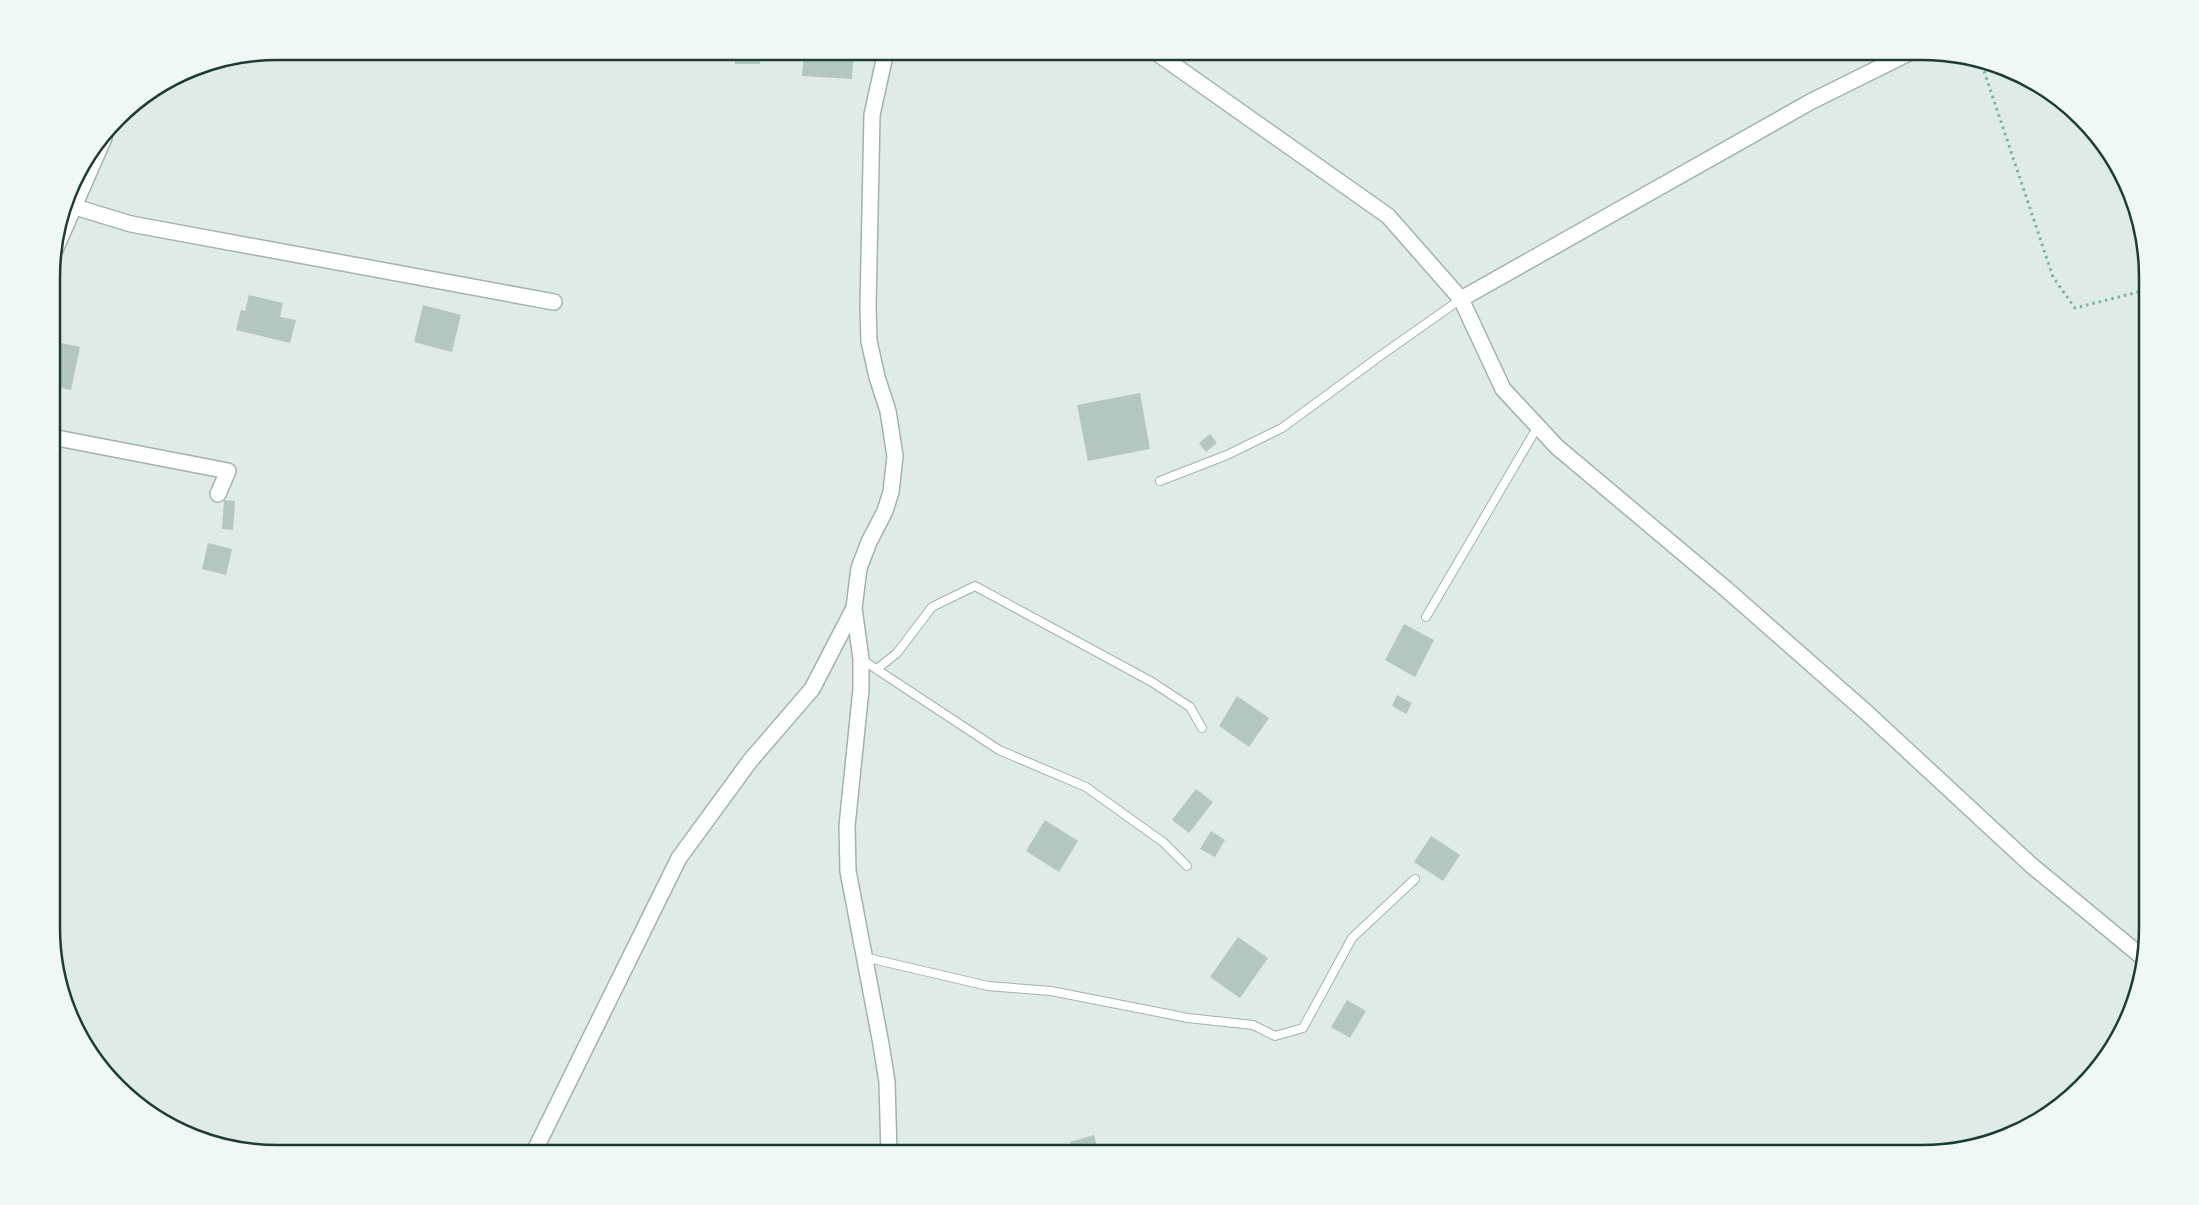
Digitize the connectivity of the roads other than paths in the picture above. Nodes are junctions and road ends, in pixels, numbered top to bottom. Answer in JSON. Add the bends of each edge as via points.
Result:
{"nodes":[{"id":1,"x":884,"y":60,"type":"edge"},
{"id":2,"x":1167,"y":60,"type":"edge"},
{"id":3,"x":1895,"y":60,"type":"edge"},
{"id":4,"x":95,"y":160,"type":"edge"},
{"id":5,"x":74,"y":207,"type":"junction"},
{"id":6,"x":66,"y":225,"type":"edge"},
{"id":7,"x":1462,"y":299,"type":"junction"},
{"id":8,"x":554,"y":302,"type":"dead end"},
{"id":9,"x":1538,"y":426,"type":"junction"},
{"id":10,"x":60,"y":439,"type":"edge"},
{"id":11,"x":1160,"y":481,"type":"dead end"},
{"id":12,"x":218,"y":494,"type":"dead end"},
{"id":13,"x":854,"y":608,"type":"junction"},
{"id":14,"x":1426,"y":617,"type":"dead end"},
{"id":15,"x":861,"y":659,"type":"junction"},
{"id":16,"x":877,"y":669,"type":"junction"},
{"id":17,"x":1202,"y":728,"type":"dead end"},
{"id":18,"x":1187,"y":866,"type":"dead end"},
{"id":19,"x":1415,"y":879,"type":"dead end"},
{"id":20,"x":2137,"y":953,"type":"edge"},
{"id":21,"x":864,"y":957,"type":"junction"},
{"id":22,"x":537,"y":1145,"type":"edge"},
{"id":23,"x":889,"y":1145,"type":"edge"}],
"edges":[{"from":1,"to":13,"type":"street","via":[[872,115],[868,307],[870,341],[888,412],[895,456],[891,492],[860,568]]},
{"from":2,"to":7,"type":"street","via":[[1388,216]]},
{"from":3,"to":7,"type":"street","via":[[1812,101]]},
{"from":4,"to":5,"type":"street"},
{"from":5,"to":6,"type":"street"},
{"from":5,"to":8,"type":"street","via":[[132,224]]},
{"from":7,"to":9,"type":"street","via":[[1503,389]]},
{"from":7,"to":11,"type":"lane","via":[[1282,428],[1227,455]]},
{"from":9,"to":14,"type":"lane"},
{"from":9,"to":20,"type":"street","via":[[1557,447],[1867,713],[2031,866]]},
{"from":10,"to":12,"type":"street","via":[[228,471]]},
{"from":13,"to":15,"type":"street"},
{"from":13,"to":22,"type":"street","via":[[812,689],[750,761],[679,858]]},
{"from":15,"to":16,"type":"lane"},
{"from":15,"to":21,"type":"street","via":[[861,689],[847,826],[848,871]]},
{"from":16,"to":17,"type":"lane","via":[[897,653],[932,607],[976,586],[1152,682],[1190,708]]},
{"from":16,"to":18,"type":"lane","via":[[999,750],[1086,787],[1163,842]]},
{"from":19,"to":21,"type":"lane","via":[[1352,938],[1303,1028],[1276,1036],[1253,1025],[1188,1018],[1051,991],[988,986]]},
{"from":21,"to":23,"type":"street","via":[[887,1082]]}]}
